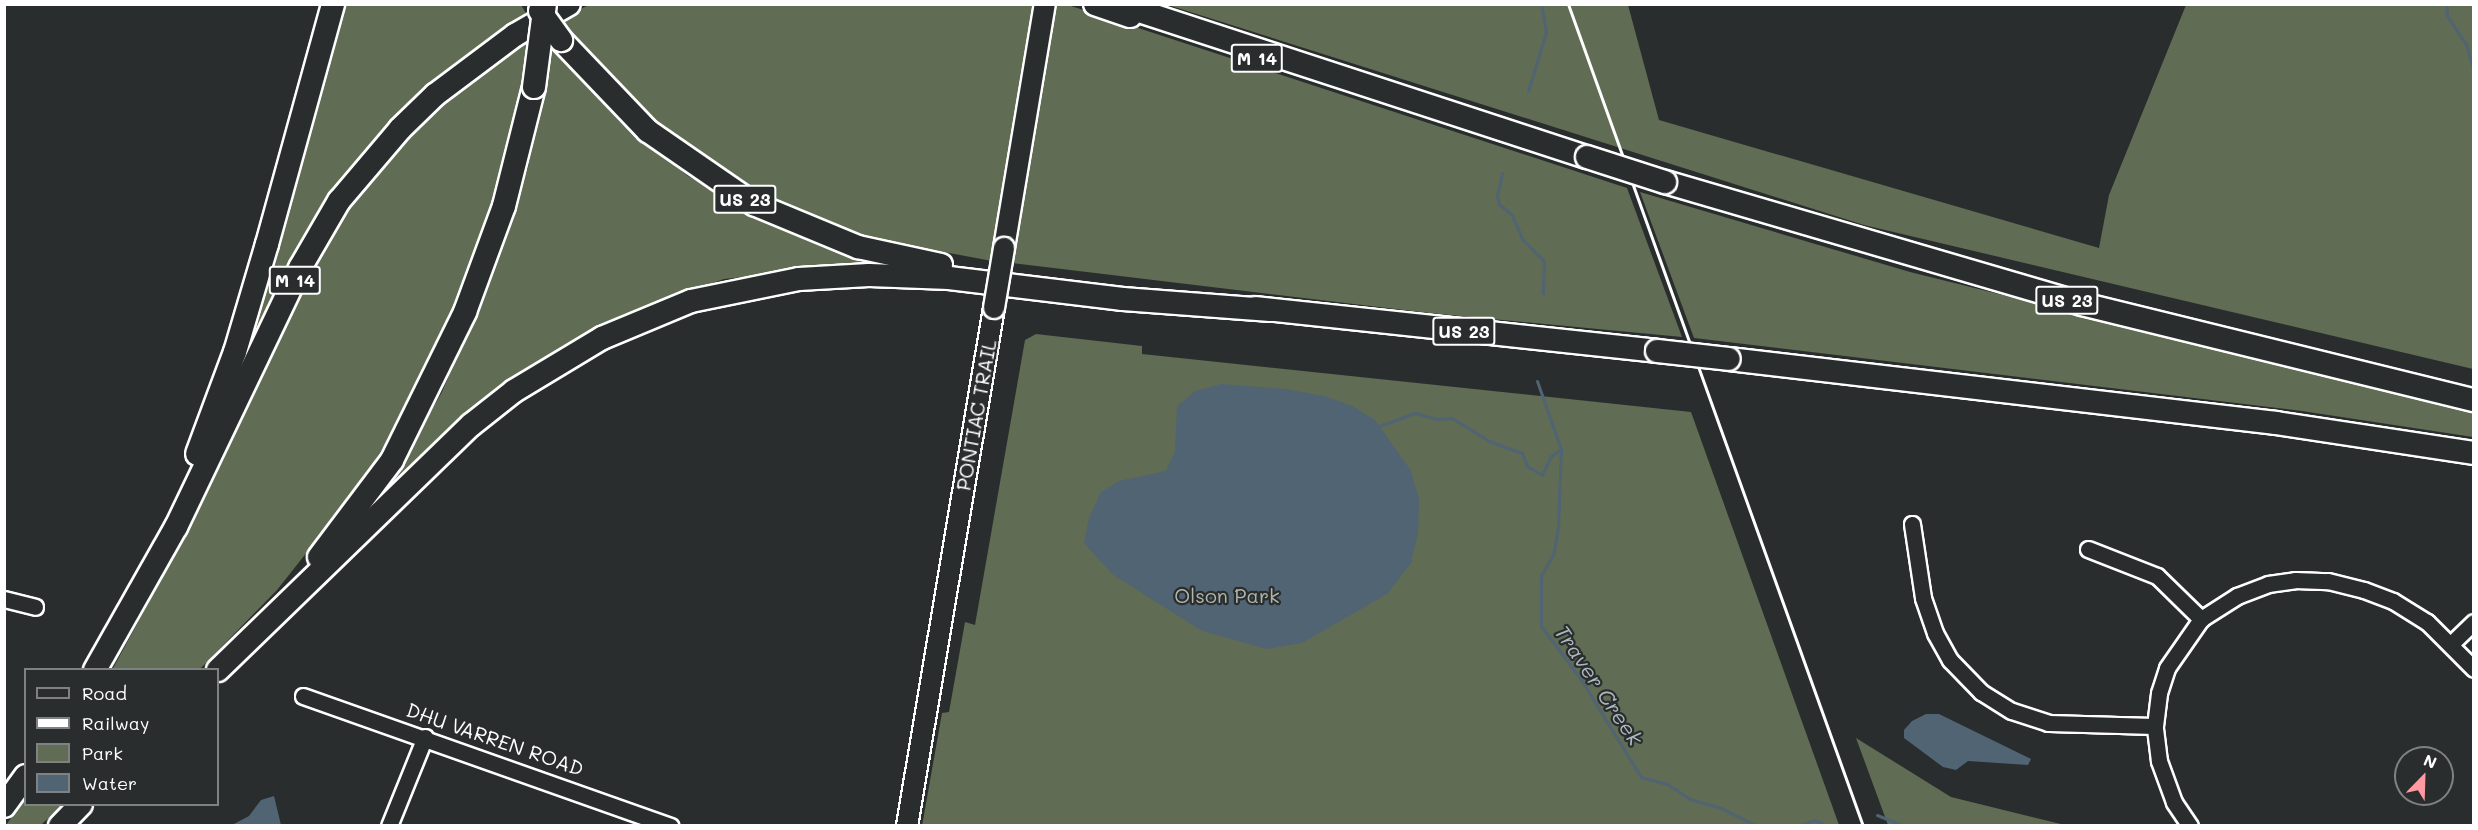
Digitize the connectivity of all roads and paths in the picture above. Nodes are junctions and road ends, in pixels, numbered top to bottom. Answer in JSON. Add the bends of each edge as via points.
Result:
{"nodes":[{"id":1,"x":333,"y":4,"type":"edge"},
{"id":2,"x":536,"y":4,"type":"edge"},
{"id":3,"x":545,"y":4,"type":"edge"},
{"id":4,"x":569,"y":4,"type":"edge"},
{"id":5,"x":1095,"y":4,"type":"edge"},
{"id":6,"x":1118,"y":4,"type":"edge"},
{"id":7,"x":1043,"y":14,"type":"edge"},
{"id":8,"x":1421,"y":104,"type":"junction"},
{"id":9,"x":1271,"y":310,"type":"junction"},
{"id":10,"x":2474,"y":400,"type":"edge"},
{"id":11,"x":2474,"y":453,"type":"edge"},
{"id":12,"x":1912,"y":524,"type":"dead end"},
{"id":13,"x":2088,"y":549,"type":"dead end"},
{"id":14,"x":146,"y":580,"type":"junction"},
{"id":15,"x":4,"y":599,"type":"edge"},
{"id":16,"x":35,"y":607,"type":"dead end"},
{"id":17,"x":2201,"y":619,"type":"junction"},
{"id":18,"x":2474,"y":622,"type":"edge"},
{"id":19,"x":260,"y":628,"type":"junction"},
{"id":20,"x":2452,"y":643,"type":"junction"},
{"id":21,"x":96,"y":668,"type":"edge"},
{"id":22,"x":219,"y":669,"type":"edge"},
{"id":23,"x":2474,"y":669,"type":"edge"},
{"id":24,"x":303,"y":696,"type":"dead end"},
{"id":25,"x":2155,"y":726,"type":"junction"},
{"id":26,"x":425,"y":737,"type":"junction"},
{"id":27,"x":24,"y":779,"type":"edge"},
{"id":28,"x":4,"y":806,"type":"edge"},
{"id":29,"x":79,"y":806,"type":"edge"},
{"id":30,"x":60,"y":825,"type":"edge"},
{"id":31,"x":389,"y":825,"type":"edge"},
{"id":32,"x":671,"y":825,"type":"edge"},
{"id":33,"x":907,"y":825,"type":"edge"},
{"id":34,"x":2190,"y":825,"type":"edge"}],
"edges":[{"from":1,"to":14,"type":"highway","via":[[235,352]]},
{"from":2,"to":9,"type":"highway","number":"US 23","bridge":true,"via":[[561,40],[648,131],[715,181],[754,204],[858,247],[946,266]]},
{"from":3,"to":19,"type":"highway","bridge":true,"via":[[534,87],[504,206],[465,312],[392,460],[357,510]]},
{"from":4,"to":14,"type":"highway","number":"M 14","via":[[515,35],[435,95],[400,129],[339,201],[300,268],[176,527]]},
{"from":5,"to":8,"type":"highway","number":"M 14","via":[[1294,70]]},
{"from":6,"to":8,"type":"highway","number":"US 23"},
{"from":7,"to":33,"type":"main road","name":"PONTIAC TRAIL","bridge":true},
{"from":8,"to":10,"type":"highway","number":"US 23","bridge":true,"via":[[1665,182],[2082,304]]},
{"from":9,"to":11,"type":"highway","number":"US 23","bridge":true,"via":[[2264,422]]},
{"from":9,"to":19,"type":"highway","via":[[1123,299],[949,278],[869,275],[800,279],[691,301],[602,338],[514,391],[471,425]]},
{"from":12,"to":25,"type":"street","via":[[1923,598],[1931,624],[1950,660],[1981,692],[2012,711],[2048,723]]},
{"from":13,"to":17,"type":"street","via":[[2157,576]]},
{"from":14,"to":21,"type":"highway","number":"M 14"},
{"from":15,"to":16,"type":"street"},
{"from":17,"to":20,"type":"street","via":[[2259,587],[2318,580],[2393,601]]},
{"from":17,"to":25,"type":"street","via":[[2167,668]]},
{"from":18,"to":20,"type":"street"},
{"from":19,"to":22,"type":"highway"},
{"from":20,"to":23,"type":"street"},
{"from":24,"to":26,"type":"street","name":"DHU VARREN ROAD"},
{"from":25,"to":34,"type":"street","via":[[2166,786]]},
{"from":26,"to":31,"type":"street"},
{"from":26,"to":32,"type":"street","name":"DHU VARREN ROAD"},
{"from":27,"to":28,"type":"highway"},
{"from":29,"to":30,"type":"highway"}]}
